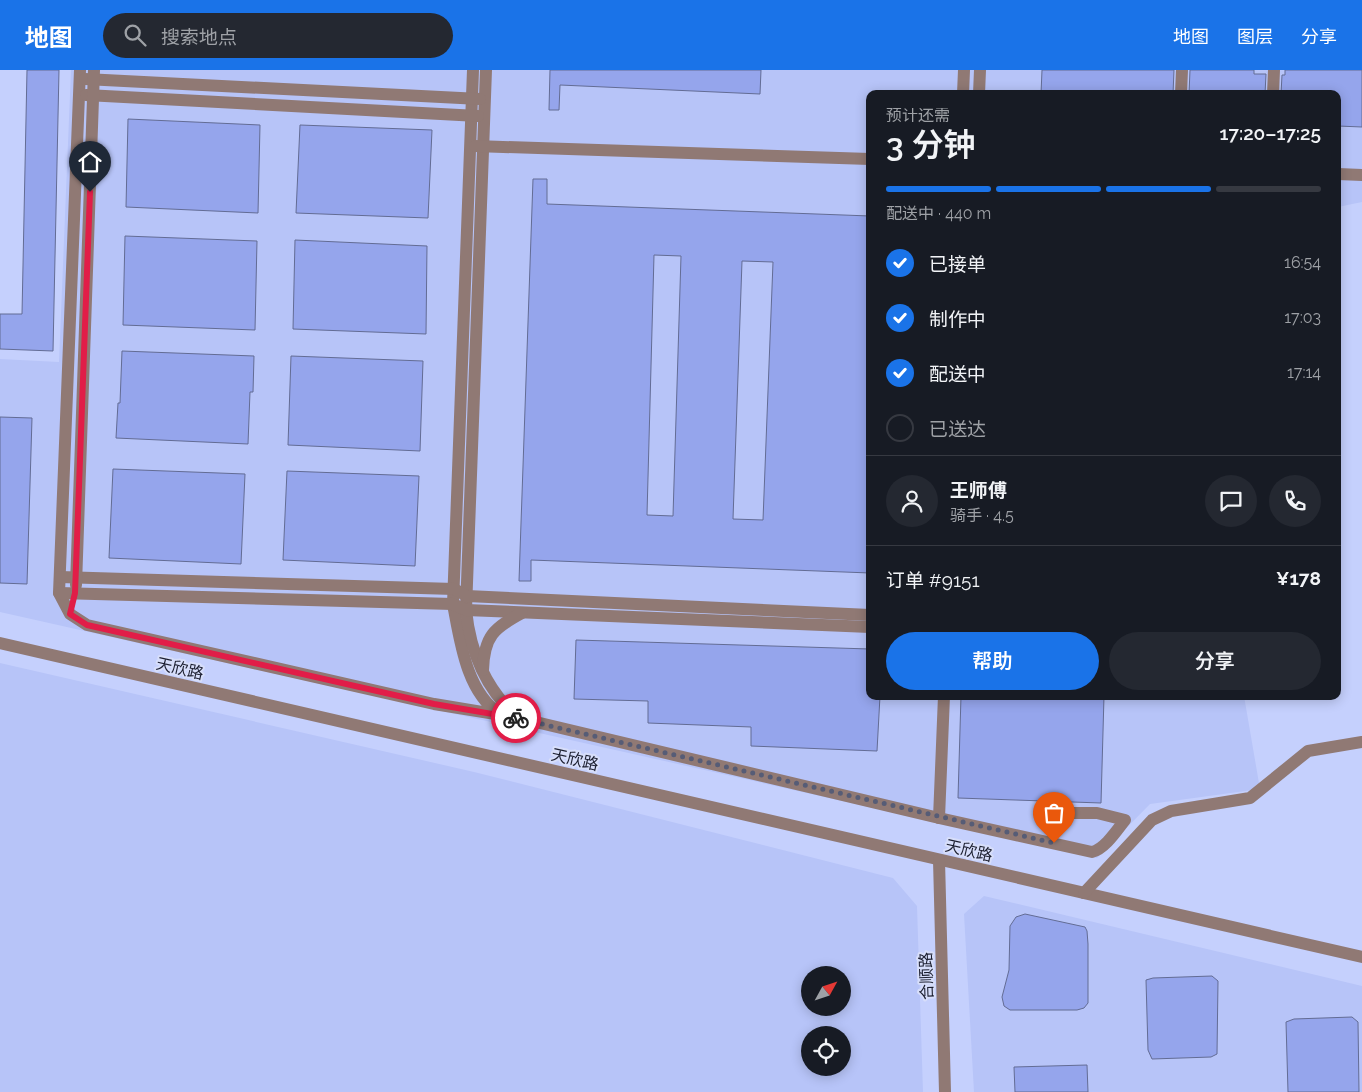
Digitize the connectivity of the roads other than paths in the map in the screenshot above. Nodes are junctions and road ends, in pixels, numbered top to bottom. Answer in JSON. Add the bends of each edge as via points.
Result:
{"nodes":[{"id":1,"x":473,"y":70,"type":"edge"},
{"id":2,"x":486,"y":70,"type":"edge"},
{"id":3,"x":964,"y":70,"type":"edge"},
{"id":4,"x":980,"y":70,"type":"edge"},
{"id":5,"x":1182,"y":70,"type":"edge"},
{"id":6,"x":1274,"y":70,"type":"edge"},
{"id":7,"x":79,"y":74,"type":"edge"},
{"id":8,"x":93,"y":75,"type":"edge"},
{"id":9,"x":963,"y":90,"type":"edge"},
{"id":10,"x":979,"y":90,"type":"edge"},
{"id":11,"x":1181,"y":90,"type":"edge"},
{"id":12,"x":1273,"y":90,"type":"edge"},
{"id":13,"x":78,"y":94,"type":"junction"},
{"id":14,"x":93,"y":95,"type":"junction"},
{"id":15,"x":472,"y":98,"type":"junction"},
{"id":16,"x":485,"y":99,"type":"junction"},
{"id":17,"x":471,"y":116,"type":"junction"},
{"id":18,"x":484,"y":116,"type":"junction"},
{"id":19,"x":470,"y":146,"type":"junction"},
{"id":20,"x":483,"y":146,"type":"junction"},
{"id":21,"x":866,"y":159,"type":"edge"},
{"id":22,"x":1341,"y":174,"type":"edge"},
{"id":23,"x":1362,"y":175,"type":"edge"},
{"id":24,"x":60,"y":577,"type":"junction"},
{"id":25,"x":76,"y":578,"type":"junction"},
{"id":26,"x":454,"y":589,"type":"junction"},
{"id":27,"x":59,"y":593,"type":"junction"},
{"id":28,"x":75,"y":593,"type":"junction"},
{"id":29,"x":467,"y":596,"type":"junction"},
{"id":30,"x":453,"y":604,"type":"junction"},
{"id":31,"x":466,"y":610,"type":"junction"},
{"id":32,"x":523,"y":612,"type":"junction"},
{"id":33,"x":70,"y":614,"type":"junction"},
{"id":34,"x":866,"y":615,"type":"edge"},
{"id":35,"x":866,"y":627,"type":"edge"},
{"id":36,"x":0,"y":643,"type":"edge"},
{"id":37,"x":483,"y":674,"type":"junction"},
{"id":38,"x":944,"y":700,"type":"edge"},
{"id":39,"x":518,"y":718,"type":"junction"},
{"id":40,"x":1362,"y":742,"type":"edge"},
{"id":41,"x":1039,"y":813,"type":"dead end"},
{"id":42,"x":939,"y":818,"type":"junction"},
{"id":43,"x":939,"y":860,"type":"junction"},
{"id":44,"x":1084,"y":893,"type":"junction"},
{"id":45,"x":1362,"y":958,"type":"edge"},
{"id":46,"x":946,"y":1092,"type":"edge"}],
"edges":[{"from":1,"to":15,"type":"street"},
{"from":2,"to":16,"type":"street"},
{"from":3,"to":9,"type":"street"},
{"from":4,"to":10,"type":"street"},
{"from":5,"to":11,"type":"street"},
{"from":6,"to":12,"type":"street"},
{"from":7,"to":8,"type":"street"},
{"from":7,"to":13,"type":"street"},
{"from":8,"to":14,"type":"street"},
{"from":8,"to":15,"type":"street"},
{"from":13,"to":14,"type":"street"},
{"from":13,"to":24,"type":"street"},
{"from":14,"to":17,"type":"street"},
{"from":14,"to":25,"type":"street"},
{"from":15,"to":16,"type":"street"},
{"from":15,"to":17,"type":"street"},
{"from":16,"to":18,"type":"street"},
{"from":17,"to":18,"type":"street"},
{"from":17,"to":19,"type":"street"},
{"from":18,"to":20,"type":"street"},
{"from":19,"to":20,"type":"street"},
{"from":19,"to":26,"type":"street"},
{"from":20,"to":21,"type":"street"},
{"from":20,"to":29,"type":"street"},
{"from":22,"to":23,"type":"street"},
{"from":24,"to":25,"type":"street"},
{"from":24,"to":27,"type":"street"},
{"from":25,"to":26,"type":"street"},
{"from":25,"to":28,"type":"street"},
{"from":26,"to":29,"type":"street"},
{"from":26,"to":30,"type":"street"},
{"from":27,"to":28,"type":"street"},
{"from":27,"to":33,"type":"street"},
{"from":28,"to":30,"type":"street"},
{"from":28,"to":33,"type":"street"},
{"from":29,"to":31,"type":"street"},
{"from":29,"to":34,"type":"street"},
{"from":30,"to":31,"type":"street"},
{"from":30,"to":39,"type":"street","via":[[462,648],[481,694],[500,714]]},
{"from":31,"to":32,"type":"street"},
{"from":31,"to":37,"type":"street","via":[[475,655]]},
{"from":32,"to":35,"type":"street"},
{"from":32,"to":37,"type":"street","via":[[494,630],[486,642]]},
{"from":33,"to":39,"type":"street","via":[[87,625],[434,704]]},
{"from":36,"to":43,"type":"street","name":"天欣路"},
{"from":37,"to":39,"type":"street","via":[[504,706]]},
{"from":38,"to":42,"type":"street"},
{"from":39,"to":42,"type":"street"},
{"from":40,"to":44,"type":"street","via":[[1308,751],[1250,798],[1171,811],[1152,820]]},
{"from":41,"to":42,"type":"street","via":[[1097,813],[1126,820],[1097,851],[1092,852]]},
{"from":43,"to":44,"type":"street","name":"天欣路"},
{"from":43,"to":46,"type":"street","name":"合顺路"},
{"from":44,"to":45,"type":"street","name":"天欣路"}]}
